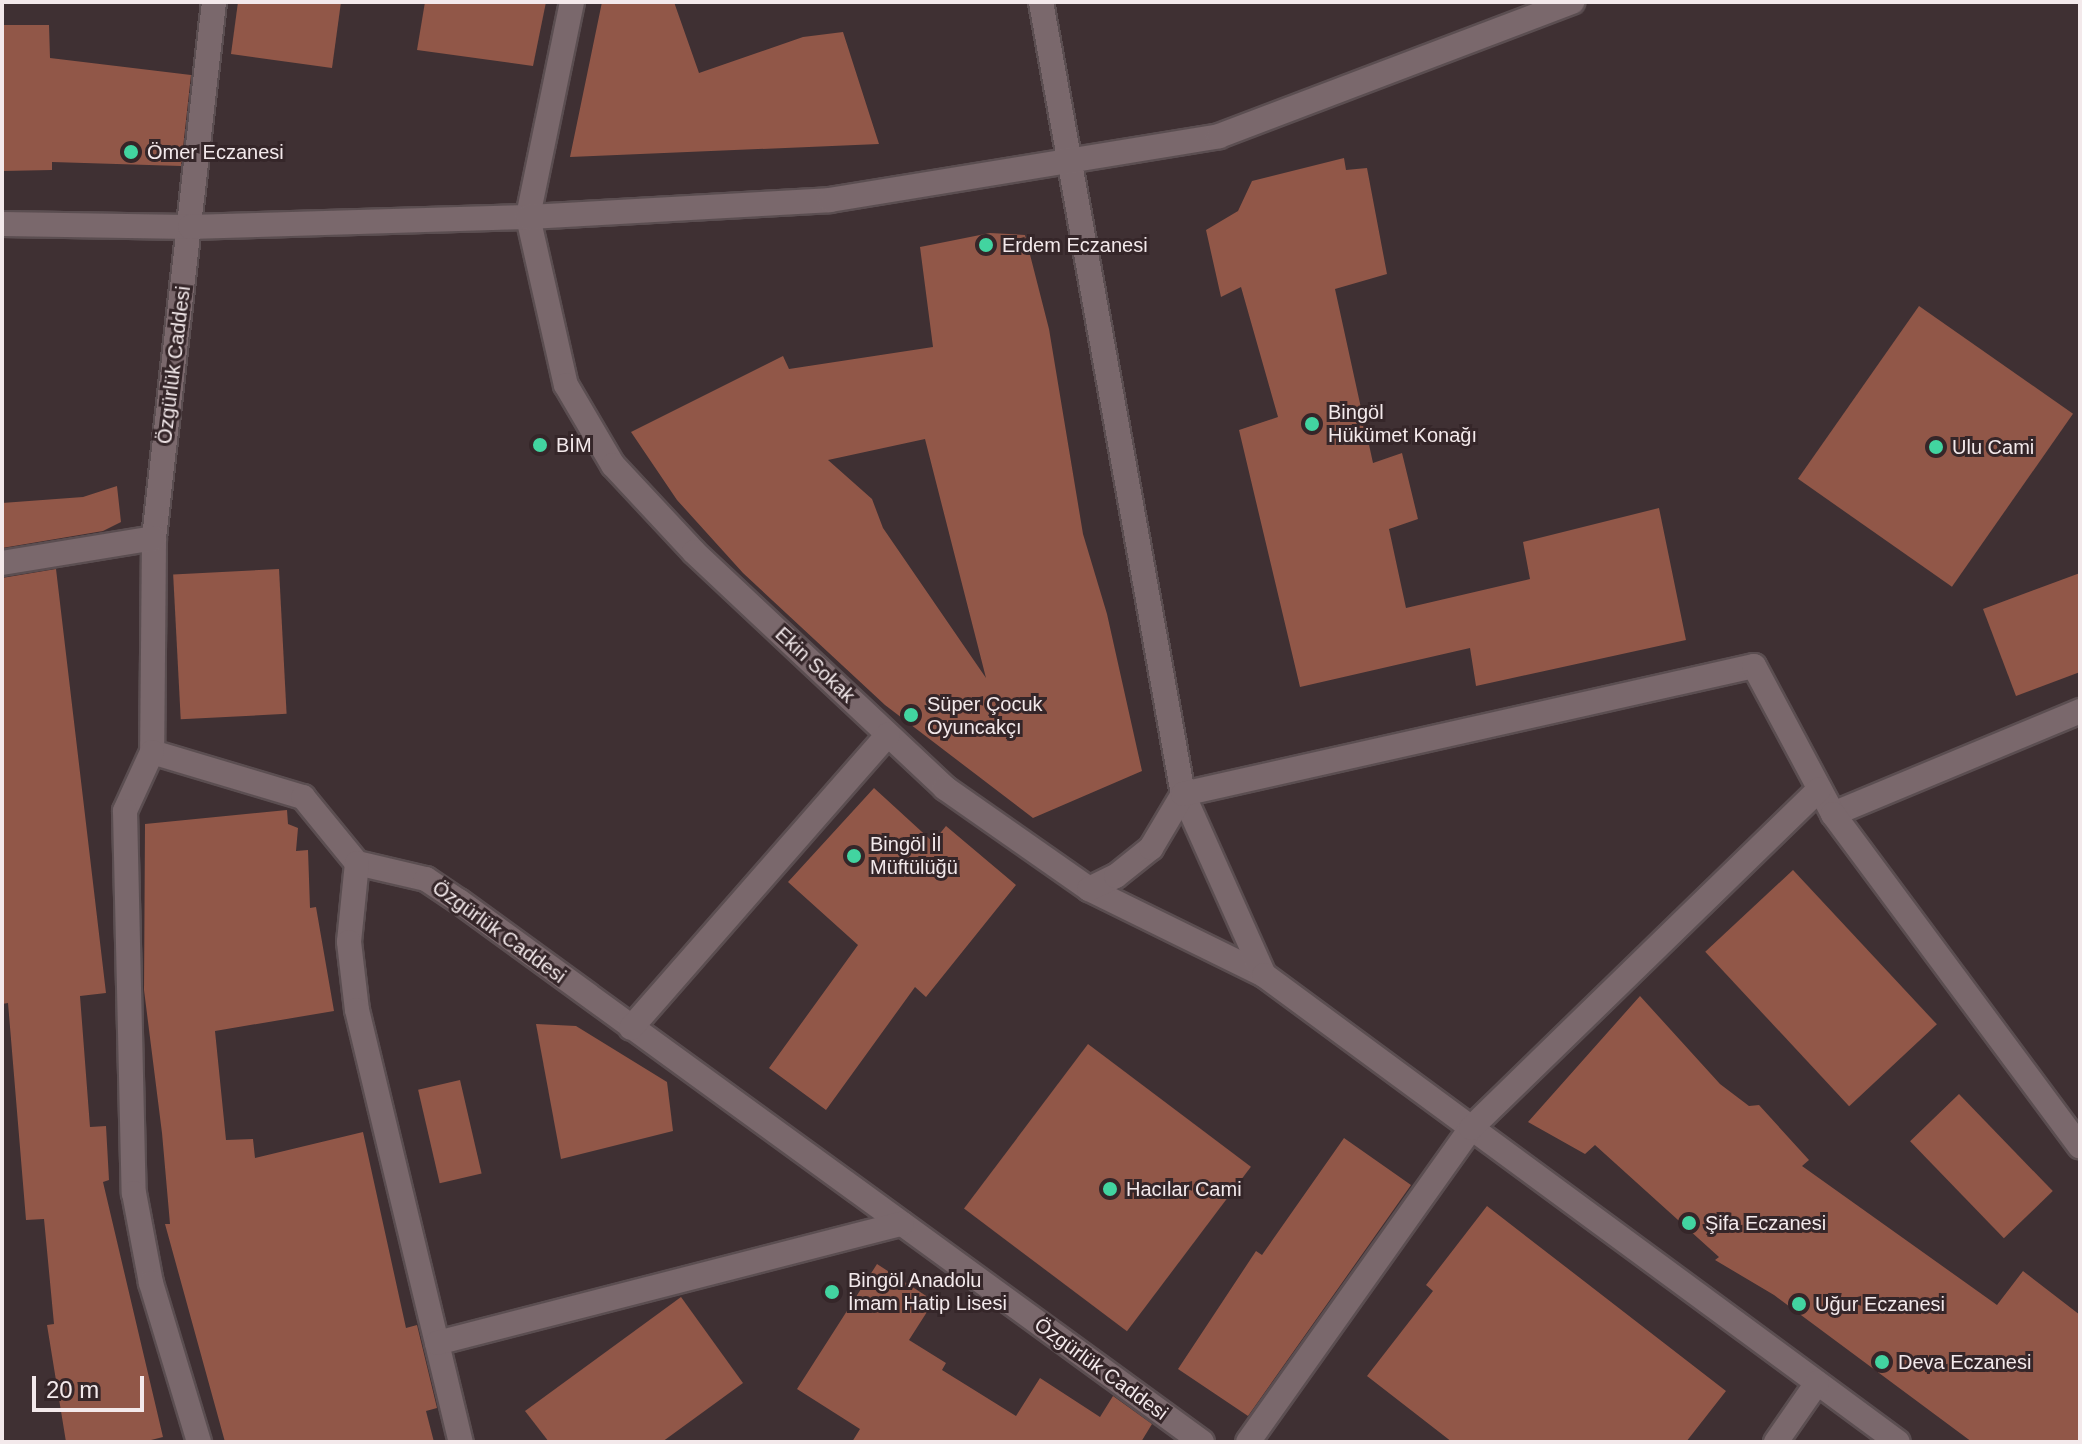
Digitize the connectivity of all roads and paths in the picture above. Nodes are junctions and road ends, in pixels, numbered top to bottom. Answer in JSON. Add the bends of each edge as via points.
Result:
{"nodes":[{"id":1,"x":214,"y":2,"type":"edge"},
{"id":2,"x":572,"y":2,"type":"edge"},
{"id":3,"x":1041,"y":2,"type":"edge"},
{"id":4,"x":1572,"y":2,"type":"edge"},
{"id":5,"x":1071,"y":160,"type":"junction"},
{"id":6,"x":528,"y":217,"type":"junction"},
{"id":7,"x":2,"y":224,"type":"edge"},
{"id":8,"x":190,"y":227,"type":"junction"},
{"id":9,"x":154,"y":538,"type":"junction"},
{"id":10,"x":2,"y":563,"type":"edge"},
{"id":11,"x":2080,"y":711,"type":"edge"},
{"id":12,"x":888,"y":734,"type":"junction"},
{"id":13,"x":152,"y":752,"type":"junction"},
{"id":14,"x":1819,"y":789,"type":"junction"},
{"id":15,"x":1183,"y":794,"type":"junction"},
{"id":16,"x":1833,"y":814,"type":"junction"},
{"id":17,"x":357,"y":863,"type":"junction"},
{"id":18,"x":1089,"y":889,"type":"junction"},
{"id":19,"x":1264,"y":975,"type":"junction"},
{"id":20,"x":631,"y":1028,"type":"junction"},
{"id":21,"x":1471,"y":1128,"type":"junction"},
{"id":22,"x":2080,"y":1146,"type":"edge"},
{"id":23,"x":902,"y":1224,"type":"junction"},
{"id":24,"x":437,"y":1343,"type":"junction"},
{"id":25,"x":1817,"y":1383,"type":"junction"},
{"id":26,"x":1187,"y":1438,"type":"edge"},
{"id":27,"x":199,"y":1442,"type":"edge"},
{"id":28,"x":461,"y":1442,"type":"edge"},
{"id":29,"x":1248,"y":1442,"type":"edge"},
{"id":30,"x":1776,"y":1442,"type":"edge"},
{"id":31,"x":1898,"y":1442,"type":"edge"}],
"edges":[{"from":1,"to":8,"type":"street","name":"Özgürlük Caddesi"},
{"from":2,"to":6,"type":"street"},
{"from":3,"to":5,"type":"street"},
{"from":4,"to":5,"type":"street","via":[[1219,136]]},
{"from":5,"to":6,"type":"street","via":[[830,200]]},
{"from":5,"to":15,"type":"street"},
{"from":6,"to":8,"type":"street"},
{"from":6,"to":12,"type":"street","name":"Ekin Sokak","via":[[566,385],[613,465],[694,552]]},
{"from":7,"to":8,"type":"street"},
{"from":8,"to":9,"type":"street","name":"Özgürlük Caddesi"},
{"from":9,"to":10,"type":"street"},
{"from":9,"to":13,"type":"street","name":"Özgürlük Caddesi"},
{"from":11,"to":16,"type":"street"},
{"from":12,"to":18,"type":"street","name":"Ekin Sokak","via":[[945,788]]},
{"from":12,"to":20,"type":"street"},
{"from":13,"to":17,"type":"street","via":[[303,797]]},
{"from":13,"to":27,"type":"street","via":[[125,811],[134,1193],[151,1283]]},
{"from":14,"to":15,"type":"street","via":[[1754,666]]},
{"from":14,"to":16,"type":"street"},
{"from":14,"to":21,"type":"street"},
{"from":15,"to":18,"type":"street","via":[[1151,848],[1116,876]]},
{"from":15,"to":19,"type":"street"},
{"from":16,"to":22,"type":"street"},
{"from":17,"to":20,"type":"street","name":"Özgürlük Caddesi","via":[[426,879]]},
{"from":17,"to":24,"type":"street","via":[[349,942],[357,1010]]},
{"from":18,"to":19,"type":"street","name":"Ekin Sokak"},
{"from":19,"to":21,"type":"street","name":"Ekin Sokak"},
{"from":20,"to":23,"type":"street","name":"Özgürlük Caddesi"},
{"from":21,"to":25,"type":"street","name":"Ekin Sokak"},
{"from":21,"to":29,"type":"street"},
{"from":23,"to":24,"type":"street"},
{"from":23,"to":26,"type":"street","name":"Özgürlük Caddesi"},
{"from":24,"to":28,"type":"street"},
{"from":25,"to":30,"type":"street"},
{"from":25,"to":31,"type":"street","name":"Ekin Sokak"}]}
